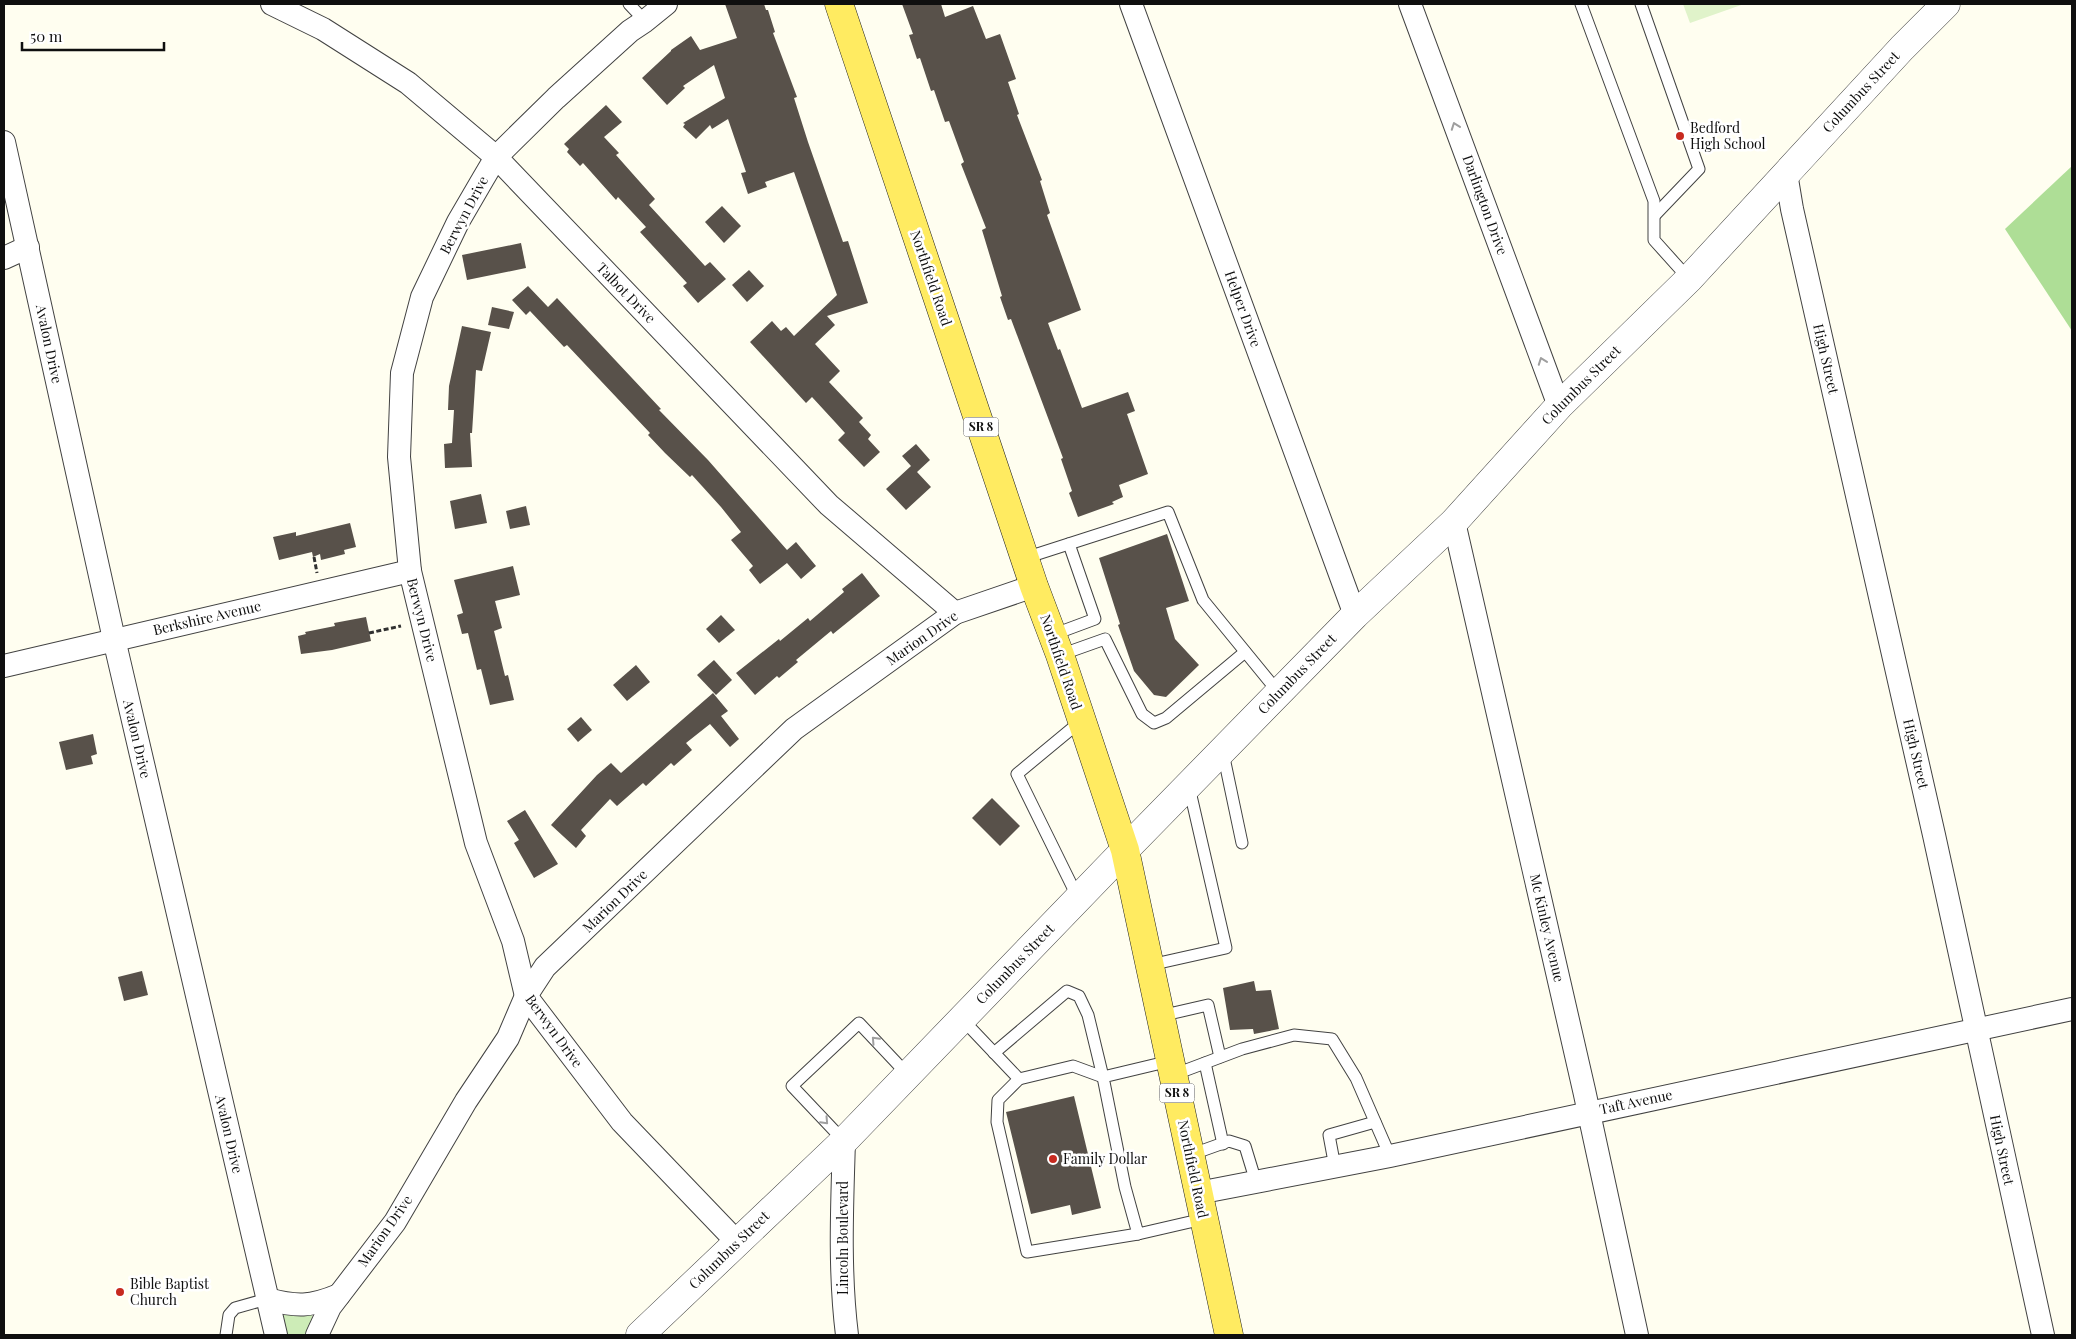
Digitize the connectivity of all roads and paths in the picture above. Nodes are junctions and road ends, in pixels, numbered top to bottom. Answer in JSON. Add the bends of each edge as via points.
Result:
{"nodes":[{"id":1,"x":272,"y":4,"type":"edge"},
{"id":2,"x":629,"y":4,"type":"edge"},
{"id":3,"x":666,"y":4,"type":"edge"},
{"id":4,"x":840,"y":4,"type":"edge"},
{"id":5,"x":1131,"y":4,"type":"edge"},
{"id":6,"x":1410,"y":4,"type":"edge"},
{"id":7,"x":1581,"y":4,"type":"edge"},
{"id":8,"x":1642,"y":4,"type":"edge"},
{"id":9,"x":1946,"y":4,"type":"edge"},
{"id":10,"x":645,"y":21,"type":"junction"},
{"id":11,"x":4,"y":142,"type":"edge"},
{"id":12,"x":496,"y":157,"type":"junction"},
{"id":13,"x":1786,"y":173,"type":"junction"},
{"id":14,"x":1655,"y":215,"type":"junction"},
{"id":15,"x":28,"y":247,"type":"junction"},
{"id":16,"x":4,"y":258,"type":"edge"},
{"id":17,"x":1689,"y":278,"type":"junction"},
{"id":18,"x":1559,"y":406,"type":"junction"},
{"id":19,"x":1454,"y":522,"type":"junction"},
{"id":20,"x":1069,"y":544,"type":"junction"},
{"id":21,"x":314,"y":557,"type":"dead end"},
{"id":22,"x":1025,"y":558,"type":"junction"},
{"id":23,"x":410,"y":571,"type":"junction"},
{"id":24,"x":318,"y":576,"type":"dead end"},
{"id":25,"x":1034,"y":586,"type":"junction"},
{"id":26,"x":955,"y":613,"type":"junction"},
{"id":27,"x":1355,"y":615,"type":"junction"},
{"id":28,"x":401,"y":626,"type":"dead end"},
{"id":29,"x":369,"y":633,"type":"dead end"},
{"id":30,"x":114,"y":639,"type":"junction"},
{"id":31,"x":1056,"y":645,"type":"junction"},
{"id":32,"x":1245,"y":652,"type":"junction"},
{"id":33,"x":4,"y":666,"type":"edge"},
{"id":34,"x":1279,"y":693,"type":"junction"},
{"id":35,"x":1082,"y":720,"type":"junction"},
{"id":36,"x":1223,"y":751,"type":"junction"},
{"id":37,"x":1189,"y":786,"type":"junction"},
{"id":38,"x":1242,"y":843,"type":"dead end"},
{"id":39,"x":1125,"y":850,"type":"junction"},
{"id":40,"x":1078,"y":898,"type":"junction"},
{"id":41,"x":1150,"y":965,"type":"junction"},
{"id":42,"x":526,"y":996,"type":"junction"},
{"id":43,"x":2072,"y":1009,"type":"edge"},
{"id":44,"x":1160,"y":1016,"type":"junction"},
{"id":45,"x":962,"y":1019,"type":"junction"},
{"id":46,"x":1976,"y":1030,"type":"junction"},
{"id":47,"x":994,"y":1053,"type":"junction"},
{"id":48,"x":1220,"y":1058,"type":"junction"},
{"id":49,"x":1205,"y":1063,"type":"junction"},
{"id":50,"x":1171,"y":1068,"type":"junction"},
{"id":51,"x":908,"y":1075,"type":"junction"},
{"id":52,"x":1103,"y":1077,"type":"junction"},
{"id":53,"x":1019,"y":1080,"type":"junction"},
{"id":54,"x":1589,"y":1112,"type":"junction"},
{"id":55,"x":1375,"y":1122,"type":"junction"},
{"id":56,"x":844,"y":1142,"type":"junction"},
{"id":57,"x":1223,"y":1144,"type":"junction"},
{"id":58,"x":1190,"y":1155,"type":"junction"},
{"id":59,"x":1390,"y":1156,"type":"junction"},
{"id":60,"x":1335,"y":1167,"type":"junction"},
{"id":61,"x":1256,"y":1182,"type":"junction"},
{"id":62,"x":1201,"y":1206,"type":"junction"},
{"id":63,"x":1138,"y":1234,"type":"junction"},
{"id":64,"x":737,"y":1242,"type":"junction"},
{"id":65,"x":339,"y":1295,"type":"junction"},
{"id":66,"x":267,"y":1299,"type":"junction"},
{"id":67,"x":226,"y":1335,"type":"edge"},
{"id":68,"x":276,"y":1335,"type":"edge"},
{"id":69,"x":317,"y":1335,"type":"edge"},
{"id":70,"x":640,"y":1335,"type":"edge"},
{"id":71,"x":847,"y":1335,"type":"edge"},
{"id":72,"x":1229,"y":1335,"type":"edge"},
{"id":73,"x":1637,"y":1335,"type":"edge"},
{"id":74,"x":2043,"y":1335,"type":"edge"}],
"edges":[{"from":1,"to":12,"type":"street","name":"Talbot Drive","via":[[323,29],[408,83]]},
{"from":2,"to":10,"type":"lane"},
{"from":3,"to":10,"type":"street","name":"Berwyn Drive"},
{"from":4,"to":22,"type":"main road","name":"Northfield Road","number":"SR 8"},
{"from":5,"to":27,"type":"street","name":"Helper Drive"},
{"from":18,"to":6,"type":"street","name":"Darlington Drive","one_way":true},
{"from":7,"to":14,"type":"lane","via":[[1654,201]]},
{"from":8,"to":14,"type":"lane","via":[[1699,169]]},
{"from":9,"to":13,"type":"street","name":"Columbus Street"},
{"from":10,"to":12,"type":"street","name":"Berwyn Drive","via":[[556,98]]},
{"from":11,"to":15,"type":"street","name":"Avalon Drive"},
{"from":12,"to":23,"type":"street","name":"Berwyn Drive","via":[[458,222],[422,297],[402,374],[399,457]]},
{"from":12,"to":26,"type":"street","name":"Talbot Drive","via":[[829,505]]},
{"from":13,"to":17,"type":"street","name":"Columbus Street"},
{"from":13,"to":46,"type":"street","name":"High Street"},
{"from":14,"to":17,"type":"lane","via":[[1654,240]]},
{"from":15,"to":16,"type":"street"},
{"from":15,"to":30,"type":"street","name":"Avalon Drive"},
{"from":17,"to":18,"type":"street","name":"Columbus Street"},
{"from":18,"to":19,"type":"street","name":"Columbus Street"},
{"from":19,"to":27,"type":"street","name":"Columbus Street"},
{"from":19,"to":54,"type":"street","name":"Mc Kinley Avenue"},
{"from":20,"to":22,"type":"lane"},
{"from":20,"to":31,"type":"lane","via":[[1095,619]]},
{"from":20,"to":32,"type":"lane","via":[[1168,512],[1203,600]]},
{"from":21,"to":24,"type":"path"},
{"from":22,"to":25,"type":"main road","name":"Northfield Road","number":"SR 8"},
{"from":23,"to":30,"type":"street","name":"Berkshire Avenue"},
{"from":23,"to":42,"type":"street","name":"Berwyn Drive","via":[[476,843],[513,941]]},
{"from":25,"to":26,"type":"street","name":"Marion Drive"},
{"from":25,"to":31,"type":"main road","name":"Northfield Road","number":"SR 8"},
{"from":26,"to":42,"type":"street","name":"Marion Drive","via":[[794,729],[546,967]]},
{"from":27,"to":34,"type":"street","name":"Columbus Street"},
{"from":28,"to":29,"type":"path"},
{"from":30,"to":33,"type":"street","name":"Berkshire Avenue"},
{"from":30,"to":66,"type":"street","name":"Avalon Drive"},
{"from":31,"to":32,"type":"lane","via":[[1105,639],[1142,714],[1154,723],[1166,718]]},
{"from":31,"to":35,"type":"main road","name":"Northfield Road","number":"SR 8"},
{"from":32,"to":34,"type":"lane"},
{"from":34,"to":36,"type":"street","name":"Columbus Street"},
{"from":35,"to":39,"type":"main road","name":"Northfield Road","number":"SR 8"},
{"from":35,"to":40,"type":"lane","via":[[1017,774]]},
{"from":36,"to":37,"type":"street","name":"Columbus Street"},
{"from":36,"to":38,"type":"lane"},
{"from":37,"to":39,"type":"street","name":"Columbus Street"},
{"from":37,"to":41,"type":"lane","via":[[1226,948]]},
{"from":39,"to":40,"type":"street","name":"Columbus Street"},
{"from":39,"to":41,"type":"main road","name":"Northfield Road","number":"SR 8"},
{"from":40,"to":45,"type":"street","name":"Columbus Street"},
{"from":41,"to":44,"type":"main road","name":"Northfield Road","number":"SR 8"},
{"from":42,"to":64,"type":"street","name":"Berwyn Drive","via":[[622,1122]]},
{"from":42,"to":65,"type":"street","name":"Marion Drive","via":[[508,1038],[466,1101],[395,1222]]},
{"from":43,"to":46,"type":"street","name":"Taft Avenue"},
{"from":44,"to":48,"type":"lane","via":[[1208,1005]]},
{"from":44,"to":50,"type":"main road","name":"Northfield Road","number":"SR 8"},
{"from":45,"to":47,"type":"lane"},
{"from":45,"to":51,"type":"street","name":"Columbus Street"},
{"from":46,"to":54,"type":"street","name":"Taft Avenue"},
{"from":46,"to":74,"type":"street","name":"High Street"},
{"from":47,"to":52,"type":"lane","via":[[1067,991],[1079,996],[1088,1015]]},
{"from":47,"to":53,"type":"lane"},
{"from":48,"to":49,"type":"lane"},
{"from":48,"to":55,"type":"lane","via":[[1294,1035],[1332,1039],[1356,1078]]},
{"from":49,"to":50,"type":"lane"},
{"from":49,"to":57,"type":"lane"},
{"from":50,"to":52,"type":"lane"},
{"from":50,"to":58,"type":"main road","name":"Northfield Road","number":"SR 8"},
{"from":51,"to":56,"type":"street","name":"Columbus Street"},
{"from":51,"to":56,"type":"lane","one_way":true,"via":[[859,1023],[792,1086]]},
{"from":52,"to":53,"type":"lane","via":[[1074,1066]]},
{"from":52,"to":63,"type":"lane"},
{"from":53,"to":63,"type":"lane","via":[[998,1100],[997,1122],[1027,1252]]},
{"from":54,"to":59,"type":"street","name":"Taft Avenue"},
{"from":54,"to":73,"type":"street","name":"Mc Kinley Avenue"},
{"from":55,"to":59,"type":"lane"},
{"from":55,"to":60,"type":"lane","via":[[1329,1135]]},
{"from":56,"to":64,"type":"street","name":"Columbus Street"},
{"from":56,"to":71,"type":"street","name":"Lincoln Boulevard","via":[[841,1235]]},
{"from":57,"to":58,"type":"lane"},
{"from":57,"to":61,"type":"lane","via":[[1229,1141],[1245,1146]]},
{"from":58,"to":62,"type":"main road","name":"Northfield Road","number":"SR 8"},
{"from":59,"to":60,"type":"street","name":"Taft Avenue"},
{"from":60,"to":61,"type":"street","name":"Taft Avenue"},
{"from":61,"to":62,"type":"street","name":"Taft Avenue"},
{"from":62,"to":63,"type":"lane"},
{"from":62,"to":72,"type":"main road","name":"Northfield Road","number":"SR 8"},
{"from":64,"to":70,"type":"street","name":"Columbus Street"},
{"from":65,"to":66,"type":"street","via":[[317,1304],[300,1305]]},
{"from":65,"to":69,"type":"street","name":"Marion Drive"},
{"from":66,"to":67,"type":"lane","via":[[235,1308],[229,1315]]},
{"from":66,"to":68,"type":"street","name":"Avalon Drive"}]}
